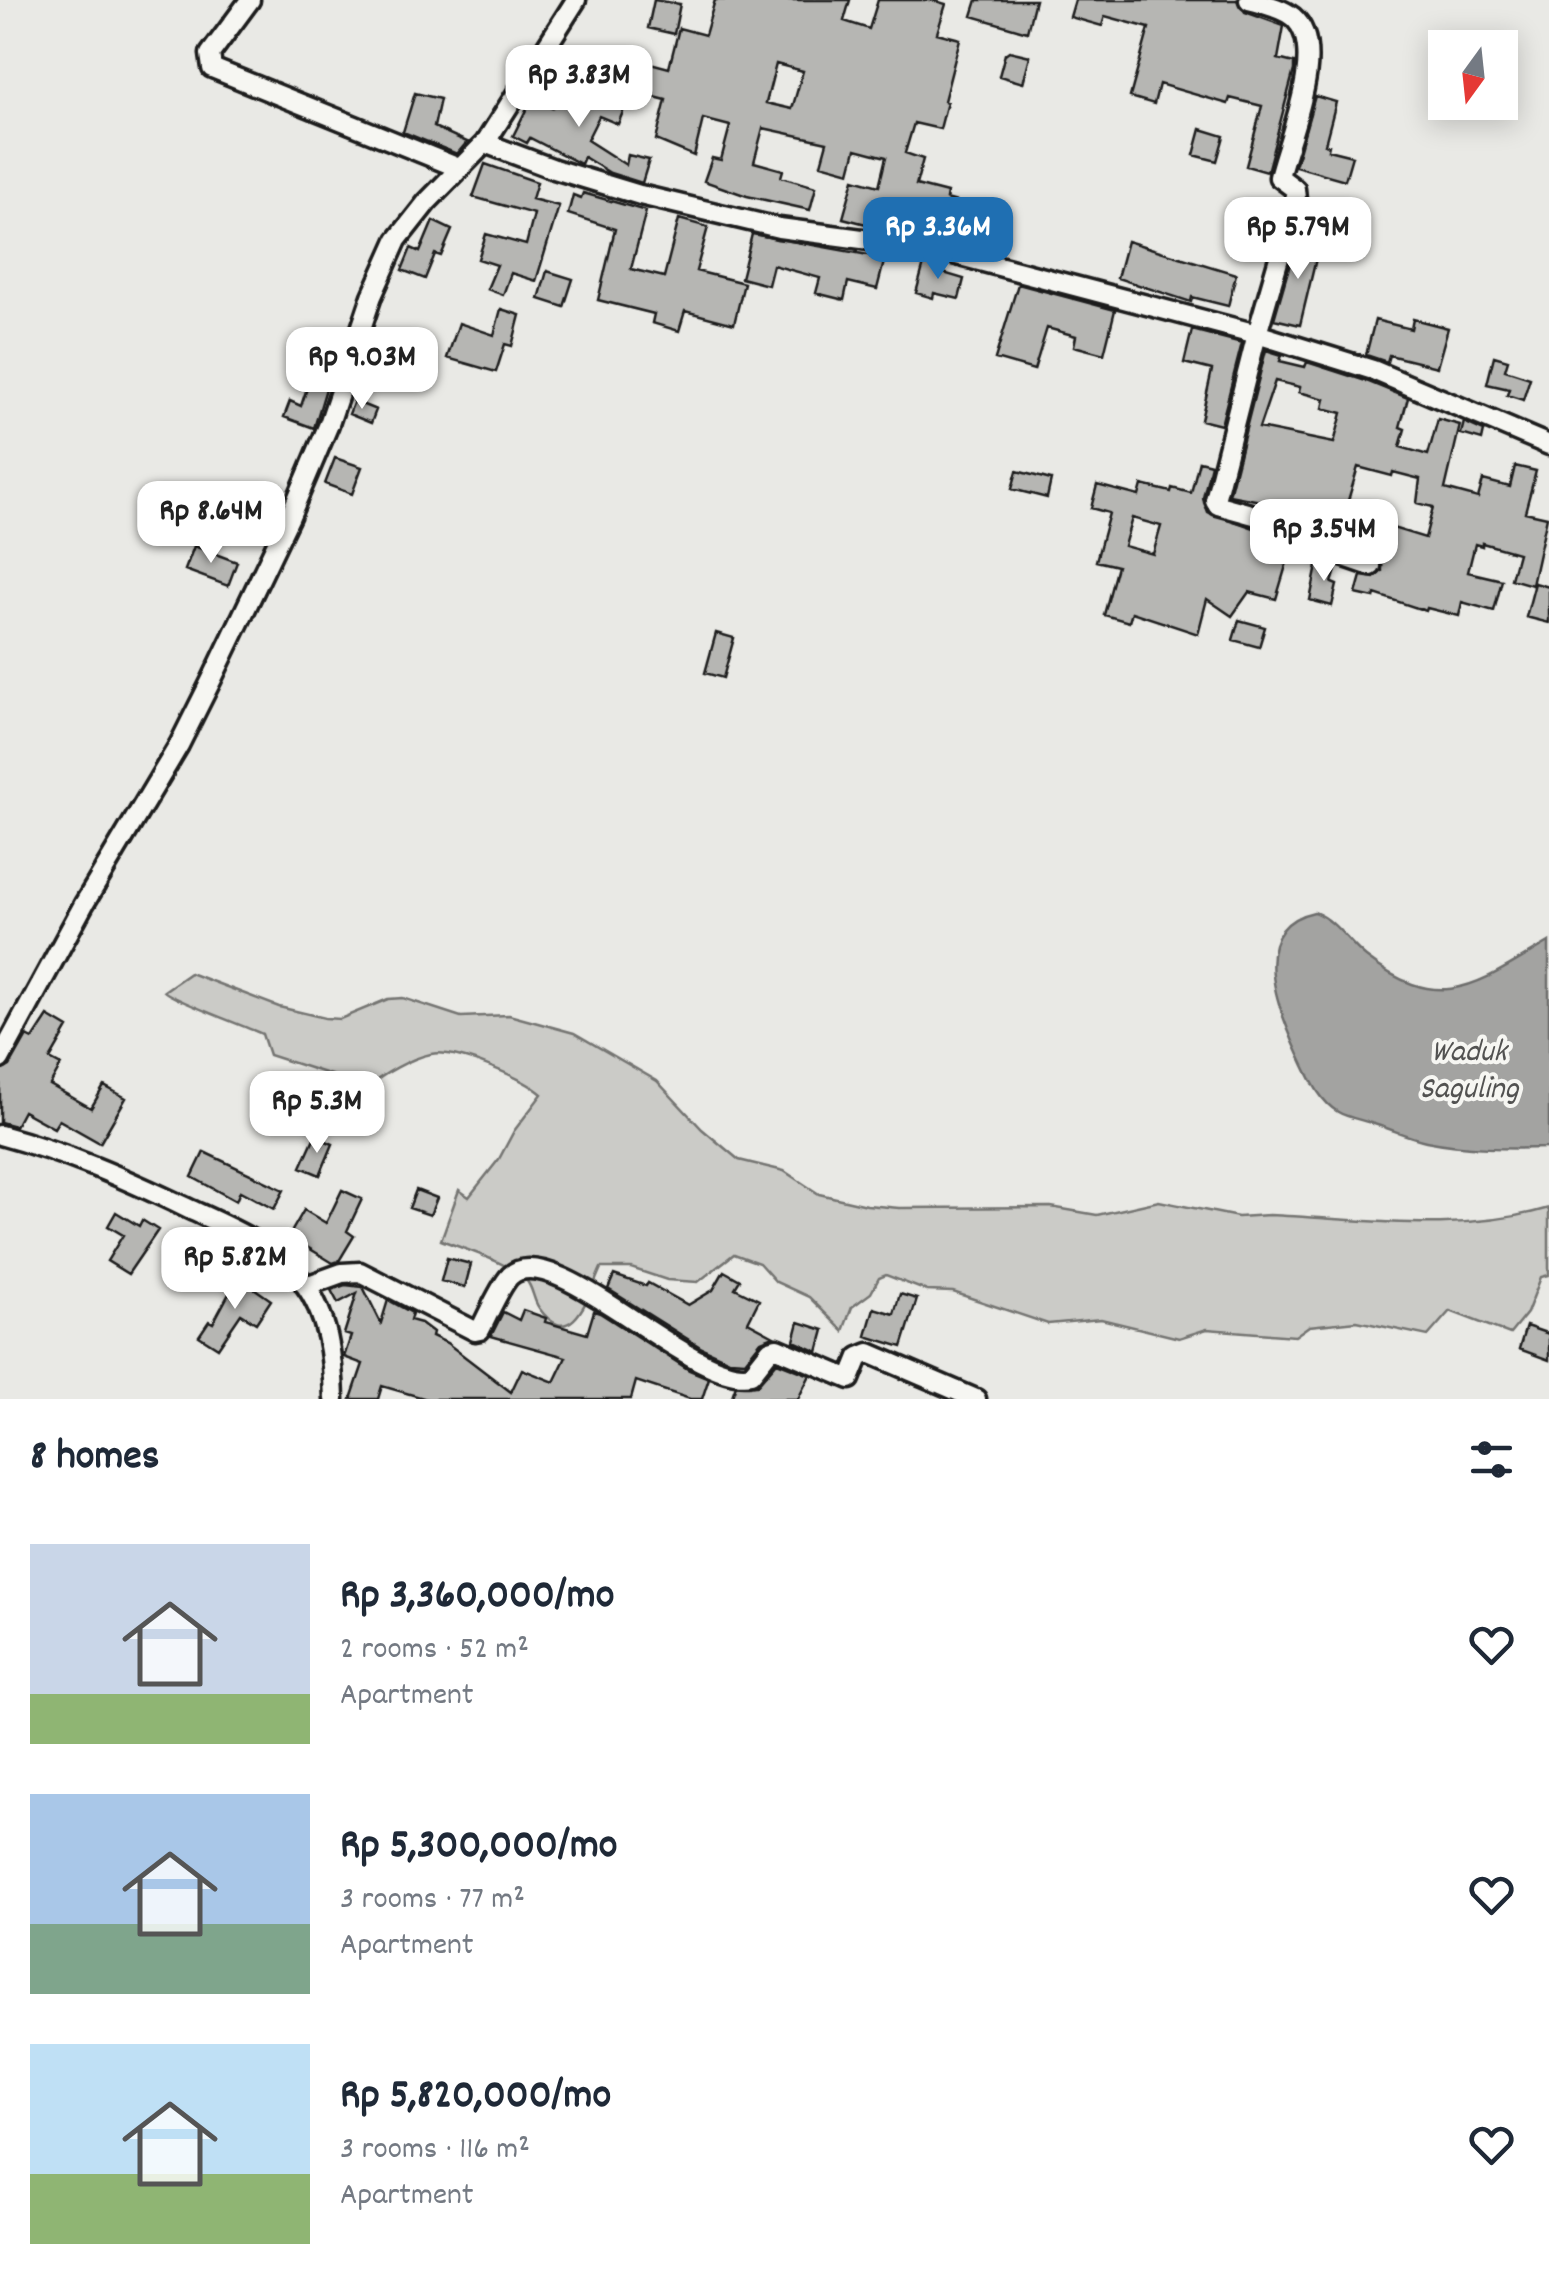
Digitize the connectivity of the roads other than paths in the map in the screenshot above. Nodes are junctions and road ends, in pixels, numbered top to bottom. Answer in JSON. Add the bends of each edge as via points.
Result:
{"nodes":[{"id":1,"x":250,"y":0,"type":"edge"},
{"id":2,"x":576,"y":0,"type":"edge"},
{"id":3,"x":1249,"y":0,"type":"edge"},
{"id":4,"x":485,"y":144,"type":"junction"},
{"id":5,"x":460,"y":168,"type":"junction"},
{"id":6,"x":1257,"y":334,"type":"junction"},
{"id":7,"x":1549,"y":446,"type":"edge"},
{"id":8,"x":1371,"y":566,"type":"dead end"},
{"id":9,"x":0,"y":1059,"type":"edge"},
{"id":10,"x":0,"y":1135,"type":"edge"},
{"id":11,"x":306,"y":1286,"type":"junction"},
{"id":12,"x":334,"y":1399,"type":"edge"},
{"id":13,"x":976,"y":1399,"type":"edge"}],
"edges":[{"from":1,"to":5,"type":"street","via":[[210,54],[212,68]]},
{"from":2,"to":4,"type":"street"},
{"from":3,"to":6,"type":"street","via":[[1290,14],[1310,56],[1279,177],[1294,187],[1296,199]]},
{"from":4,"to":5,"type":"street"},
{"from":4,"to":6,"type":"street","via":[[640,194],[779,228],[930,248]]},
{"from":5,"to":9,"type":"street","via":[[397,240],[321,442],[212,679]]},
{"from":6,"to":7,"type":"street","via":[[1373,370]]},
{"from":6,"to":8,"type":"street","via":[[1216,500]]},
{"from":10,"to":11,"type":"street","via":[[93,1164],[237,1232],[280,1258]]},
{"from":11,"to":12,"type":"street","via":[[324,1324]]},
{"from":11,"to":13,"type":"street","via":[[360,1272],[475,1331],[510,1276],[536,1271],[594,1294],[672,1346],[728,1372],[751,1374],[777,1348],[850,1378],[869,1353]]}]}
